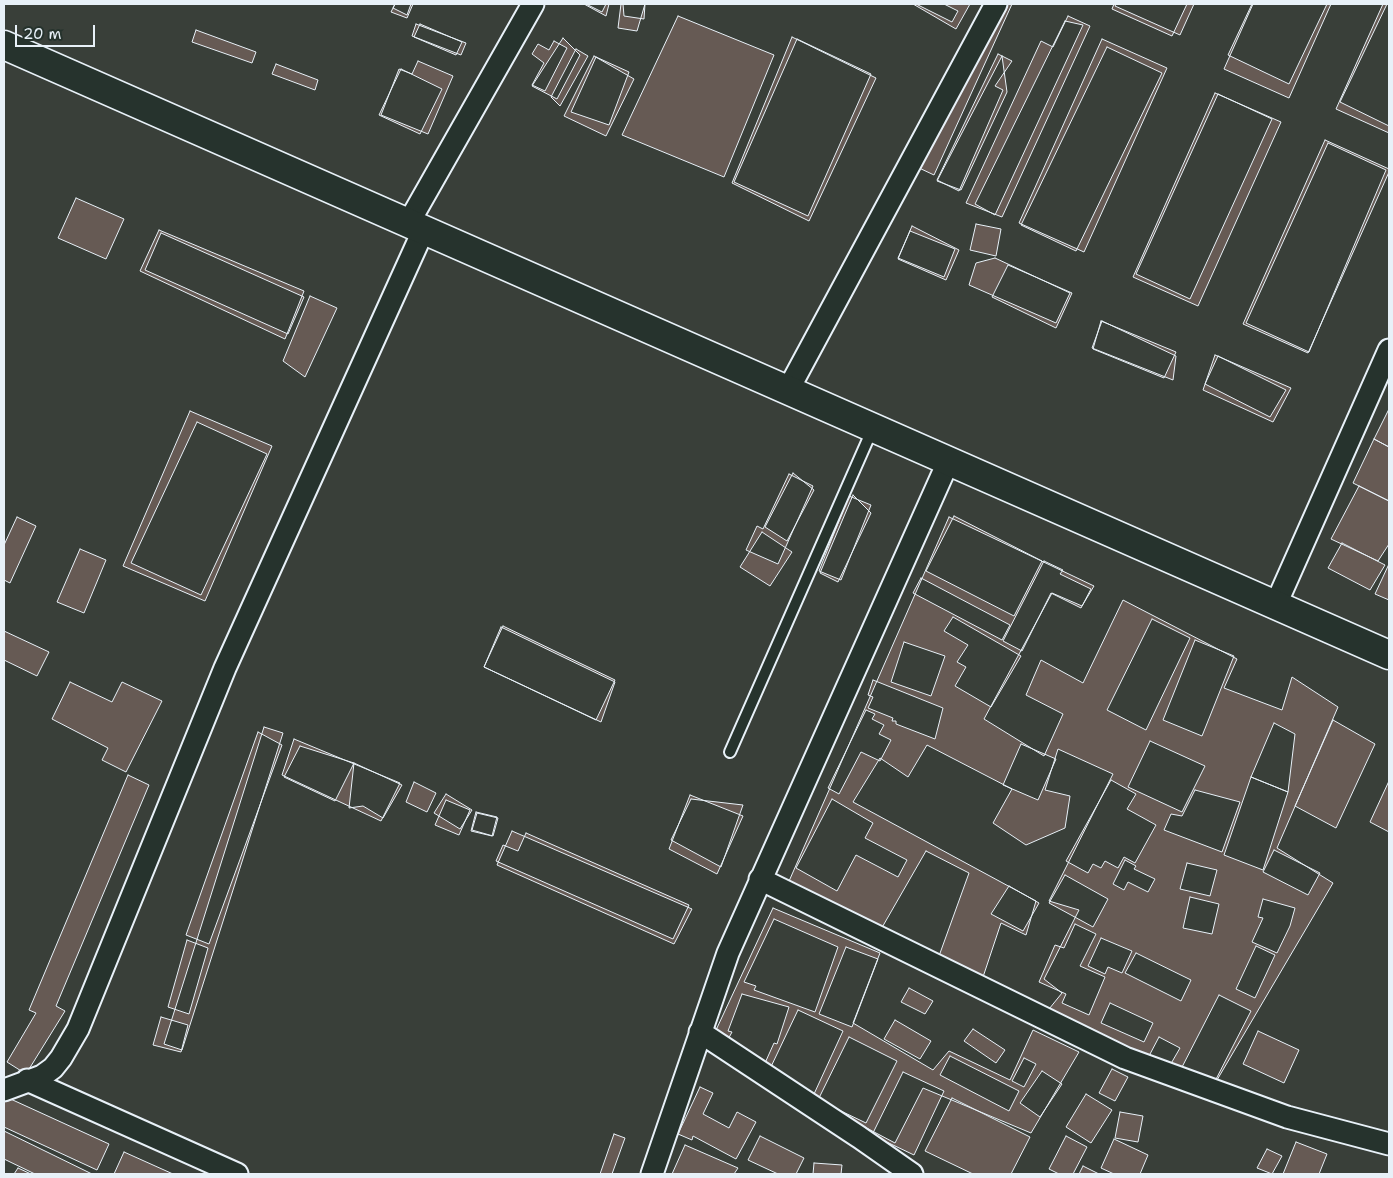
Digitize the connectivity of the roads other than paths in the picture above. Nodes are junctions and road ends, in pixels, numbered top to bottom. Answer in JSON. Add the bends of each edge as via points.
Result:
{"nodes":[{"id":1,"x":533,"y":4,"type":"edge"},
{"id":2,"x":996,"y":4,"type":"edge"},
{"id":3,"x":4,"y":45,"type":"edge"},
{"id":4,"x":416,"y":226,"type":"junction"},
{"id":5,"x":1389,"y":350,"type":"edge"},
{"id":6,"x":788,"y":390,"type":"junction"},
{"id":7,"x":874,"y":427,"type":"junction"},
{"id":8,"x":949,"y":460,"type":"junction"},
{"id":9,"x":1276,"y":604,"type":"junction"},
{"id":10,"x":1389,"y":655,"type":"edge"},
{"id":11,"x":730,"y":752,"type":"dead end"},
{"id":12,"x":760,"y":879,"type":"junction"},
{"id":13,"x":700,"y":1032,"type":"junction"},
{"id":14,"x":27,"y":1080,"type":"junction"},
{"id":15,"x":4,"y":1090,"type":"edge"},
{"id":16,"x":1389,"y":1144,"type":"edge"},
{"id":17,"x":237,"y":1174,"type":"edge"},
{"id":18,"x":652,"y":1174,"type":"edge"},
{"id":19,"x":912,"y":1174,"type":"edge"}],
"edges":[{"from":1,"to":4,"type":"street"},
{"from":2,"to":6,"type":"street"},
{"from":3,"to":4,"type":"main road"},
{"from":4,"to":6,"type":"main road"},
{"from":4,"to":14,"type":"street","via":[[225,668],[78,1029],[53,1068],[42,1076]]},
{"from":5,"to":9,"type":"street"},
{"from":6,"to":7,"type":"main road"},
{"from":7,"to":8,"type":"main road"},
{"from":7,"to":11,"type":"lane"},
{"from":8,"to":9,"type":"main road"},
{"from":8,"to":12,"type":"street"},
{"from":9,"to":10,"type":"main road"},
{"from":12,"to":13,"type":"street","via":[[728,953]]},
{"from":12,"to":16,"type":"street","via":[[1125,1058],[1287,1117]]},
{"from":13,"to":18,"type":"street"},
{"from":13,"to":19,"type":"street"},
{"from":14,"to":15,"type":"street"},
{"from":14,"to":17,"type":"street"}]}
